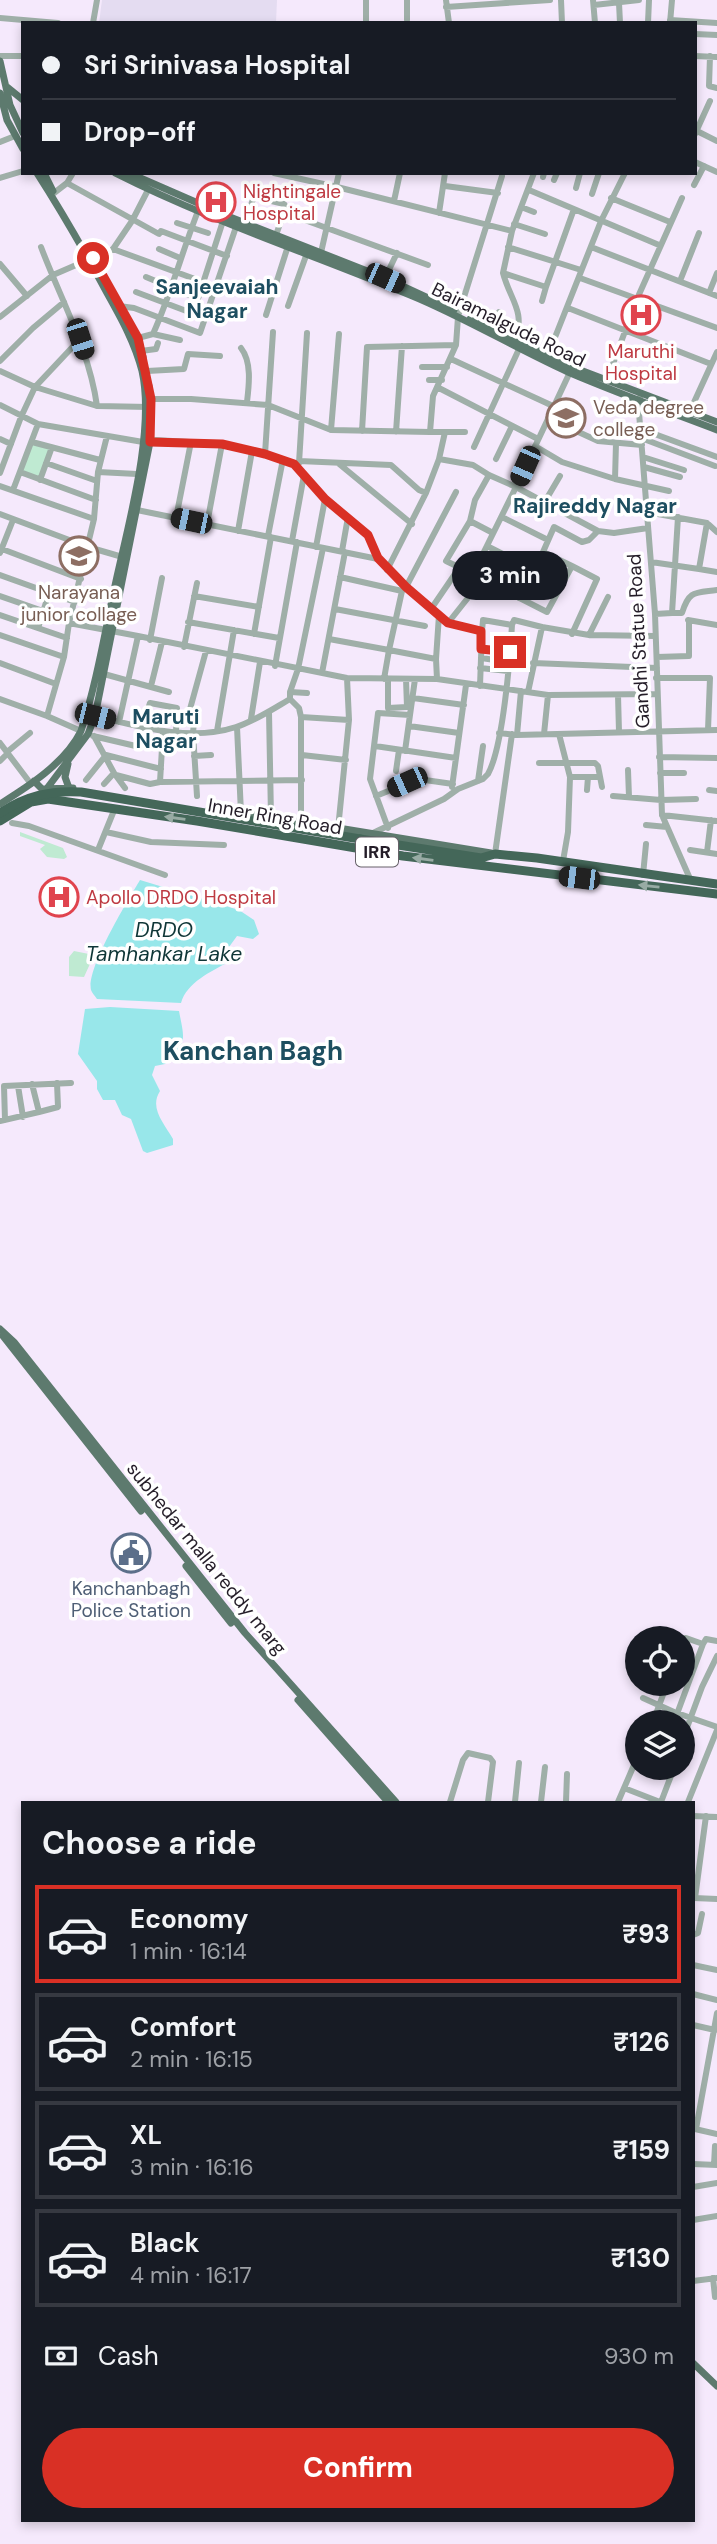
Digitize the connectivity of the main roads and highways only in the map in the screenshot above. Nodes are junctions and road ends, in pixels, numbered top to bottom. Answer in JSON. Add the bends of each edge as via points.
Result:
{"nodes":[{"id":1,"x":0,"y":58,"type":"edge"},
{"id":2,"x":6,"y":87,"type":"junction"},
{"id":3,"x":0,"y":93,"type":"edge"},
{"id":4,"x":21,"y":98,"type":"edge"},
{"id":5,"x":6,"y":104,"type":"junction"},
{"id":6,"x":5,"y":116,"type":"edge"},
{"id":7,"x":21,"y":123,"type":"edge"},
{"id":8,"x":19,"y":135,"type":"edge"},
{"id":9,"x":38,"y":175,"type":"edge"},
{"id":10,"x":45,"y":175,"type":"edge"},
{"id":11,"x":132,"y":177,"type":"edge"},
{"id":12,"x":149,"y":187,"type":"junction"},
{"id":13,"x":240,"y":225,"type":"junction"},
{"id":14,"x":321,"y":255,"type":"junction"},
{"id":15,"x":91,"y":259,"type":"junction"},
{"id":16,"x":458,"y":315,"type":"junction"},
{"id":17,"x":640,"y":397,"type":"junction"},
{"id":18,"x":149,"y":404,"type":"junction"},
{"id":19,"x":717,"y":422,"type":"edge"},
{"id":20,"x":717,"y":430,"type":"edge"},
{"id":21,"x":147,"y":442,"type":"junction"},
{"id":22,"x":125,"y":557,"type":"junction"},
{"id":23,"x":109,"y":630,"type":"junction"},
{"id":24,"x":88,"y":734,"type":"junction"},
{"id":25,"x":70,"y":760,"type":"junction"},
{"id":26,"x":32,"y":783,"type":"junction"},
{"id":27,"x":69,"y":788,"type":"junction"},
{"id":28,"x":45,"y":789,"type":"junction"},
{"id":29,"x":39,"y":800,"type":"junction"},
{"id":30,"x":0,"y":804,"type":"edge"},
{"id":31,"x":209,"y":809,"type":"junction"},
{"id":32,"x":7,"y":820,"type":"edge"},
{"id":33,"x":207,"y":822,"type":"junction"},
{"id":34,"x":495,"y":854,"type":"junction"},
{"id":35,"x":717,"y":884,"type":"edge"},
{"id":36,"x":717,"y":894,"type":"edge"},
{"id":37,"x":0,"y":1330,"type":"edge"},
{"id":38,"x":387,"y":1801,"type":"edge"},
{"id":39,"x":395,"y":1801,"type":"edge"},
{"id":40,"x":695,"y":2365,"type":"edge"},
{"id":41,"x":717,"y":2386,"type":"edge"}],
"edges":[{"from":1,"to":2,"type":"main road"},
{"from":2,"to":4,"type":"main road"},
{"from":2,"to":5,"type":"main road"},
{"from":3,"to":5,"type":"main road"},
{"from":5,"to":6,"type":"main road"},
{"from":6,"to":7,"type":"main road"},
{"from":6,"to":8,"type":"main road"},
{"from":7,"to":8,"type":"main road"},
{"from":9,"to":15,"type":"main road"},
{"from":10,"to":15,"type":"main road"},
{"from":11,"to":12,"type":"main road","name":"Bairamalguda Road"},
{"from":12,"to":13,"type":"main road","name":"Bairamalguda Road"},
{"from":12,"to":13,"type":"main road","name":"Bairamalguda Road"},
{"from":13,"to":14,"type":"main road","name":"Bairamalguda Road"},
{"from":13,"to":14,"type":"main road","name":"Bairamalguda Road"},
{"from":14,"to":16,"type":"main road","name":"Bairamalguda Road"},
{"from":14,"to":16,"type":"main road","name":"Bairamalguda Road","via":[[385,278]]},
{"from":15,"to":18,"type":"main road","via":[[136,349]]},
{"from":15,"to":18,"type":"main road","via":[[138,338]]},
{"from":16,"to":17,"type":"main road","name":"Bairamalguda Road"},
{"from":16,"to":17,"type":"main road","name":"Bairamalguda Road","via":[[570,372]]},
{"from":17,"to":19,"type":"main road","name":"Bairamalguda Road"},
{"from":17,"to":20,"type":"main road","name":"Bairamalguda Road"},
{"from":18,"to":21,"type":"main road"},
{"from":21,"to":22,"type":"main road"},
{"from":21,"to":22,"type":"main road","via":[[137,474]]},
{"from":22,"to":23,"type":"main road"},
{"from":23,"to":24,"type":"main road"},
{"from":23,"to":24,"type":"main road","via":[[104,674]]},
{"from":24,"to":25,"type":"main road"},
{"from":24,"to":26,"type":"main road"},
{"from":25,"to":27,"type":"main road","via":[[65,777]]},
{"from":25,"to":28,"type":"main road"},
{"from":26,"to":28,"type":"main road"},
{"from":26,"to":30,"type":"main road"},
{"from":27,"to":28,"type":"main road","name":"Inner Ring Road","number":"IRR"},
{"from":27,"to":31,"type":"main road","name":"Inner Ring Road","number":"IRR"},
{"from":28,"to":29,"type":"main road"},
{"from":29,"to":32,"type":"highway"},
{"from":33,"to":29,"type":"highway","name":"Inner Ring Road","number":"IRR","one_way":true},
{"from":31,"to":33,"type":"highway"},
{"from":31,"to":34,"type":"main road","name":"Inner Ring Road","number":"IRR"},
{"from":32,"to":34,"type":"highway","bridge":true,"via":[[15,803],[36,794],[81,792],[481,858]]},
{"from":36,"to":33,"type":"highway","name":"Inner Ring Road","number":"IRR","one_way":true,"via":[[438,861]]},
{"from":34,"to":35,"type":"highway","name":"Inner Ring Road","number":"IRR"},
{"from":37,"to":38,"type":"main road","name":"subhedar malla reddy marg","via":[[209,1597]]},
{"from":37,"to":39,"type":"main road","name":"subhedar malla reddy marg","via":[[245,1633]]},
{"from":40,"to":41,"type":"main road"}]}
